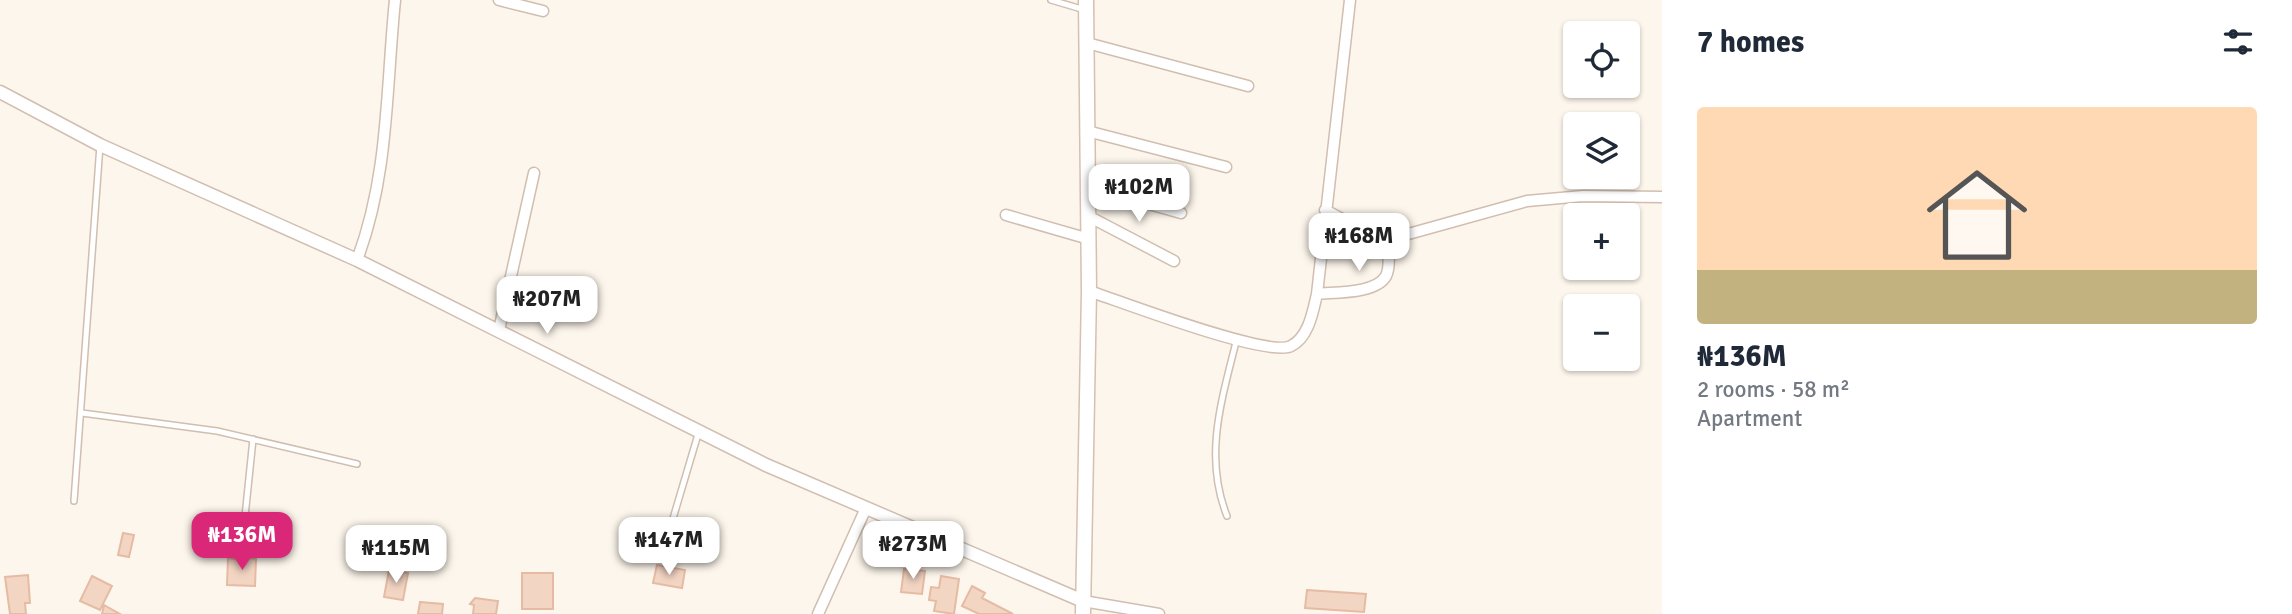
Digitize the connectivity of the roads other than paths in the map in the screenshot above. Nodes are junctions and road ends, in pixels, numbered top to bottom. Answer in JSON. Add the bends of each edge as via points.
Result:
{"nodes":[{"id":1,"x":395,"y":0,"type":"edge"},
{"id":2,"x":499,"y":0,"type":"edge"},
{"id":3,"x":1051,"y":0,"type":"edge"},
{"id":4,"x":1350,"y":0,"type":"edge"},
{"id":5,"x":1086,"y":5,"type":"edge"},
{"id":6,"x":543,"y":11,"type":"dead end"},
{"id":7,"x":1087,"y":43,"type":"junction"},
{"id":8,"x":1248,"y":86,"type":"dead end"},
{"id":9,"x":0,"y":92,"type":"edge"},
{"id":10,"x":1087,"y":131,"type":"junction"},
{"id":11,"x":100,"y":145,"type":"junction"},
{"id":12,"x":1226,"y":167,"type":"dead end"},
{"id":13,"x":534,"y":173,"type":"dead end"},
{"id":14,"x":1089,"y":187,"type":"junction"},
{"id":15,"x":1662,"y":197,"type":"edge"},
{"id":16,"x":1325,"y":210,"type":"junction"},
{"id":17,"x":1181,"y":213,"type":"dead end"},
{"id":18,"x":1006,"y":215,"type":"dead end"},
{"id":19,"x":1088,"y":216,"type":"junction"},
{"id":20,"x":1387,"y":238,"type":"junction"},
{"id":21,"x":1089,"y":239,"type":"junction"},
{"id":22,"x":357,"y":260,"type":"junction"},
{"id":23,"x":1174,"y":261,"type":"dead end"},
{"id":24,"x":1089,"y":291,"type":"junction"},
{"id":25,"x":1317,"y":294,"type":"junction"},
{"id":26,"x":499,"y":330,"type":"junction"},
{"id":27,"x":1237,"y":338,"type":"junction"},
{"id":28,"x":82,"y":413,"type":"junction"},
{"id":29,"x":699,"y":431,"type":"junction"},
{"id":30,"x":253,"y":439,"type":"junction"},
{"id":31,"x":357,"y":464,"type":"dead end"},
{"id":32,"x":74,"y":501,"type":"dead end"},
{"id":33,"x":866,"y":508,"type":"junction"},
{"id":34,"x":1227,"y":516,"type":"dead end"},
{"id":35,"x":243,"y":536,"type":"dead end"},
{"id":36,"x":666,"y":542,"type":"dead end"},
{"id":37,"x":1083,"y":608,"type":"edge"},
{"id":38,"x":818,"y":614,"type":"edge"},
{"id":39,"x":1159,"y":614,"type":"edge"}],
"edges":[{"from":1,"to":22,"type":"street","via":[[377,200]]},
{"from":2,"to":6,"type":"street"},
{"from":3,"to":5,"type":"lane"},
{"from":4,"to":16,"type":"street"},
{"from":5,"to":7,"type":"main road"},
{"from":7,"to":8,"type":"street"},
{"from":7,"to":10,"type":"main road"},
{"from":9,"to":11,"type":"street"},
{"from":10,"to":12,"type":"street"},
{"from":10,"to":14,"type":"main road"},
{"from":11,"to":22,"type":"street"},
{"from":11,"to":28,"type":"lane"},
{"from":13,"to":26,"type":"street"},
{"from":14,"to":17,"type":"street"},
{"from":14,"to":19,"type":"main road"},
{"from":15,"to":20,"type":"street","via":[[1583,195],[1527,201]]},
{"from":16,"to":20,"type":"street","via":[[1376,237]]},
{"from":16,"to":25,"type":"street"},
{"from":18,"to":21,"type":"street"},
{"from":19,"to":21,"type":"main road"},
{"from":19,"to":23,"type":"street"},
{"from":20,"to":25,"type":"street","via":[[1388,266],[1382,281],[1370,287]]},
{"from":21,"to":24,"type":"main road"},
{"from":22,"to":26,"type":"street"},
{"from":24,"to":27,"type":"street"},
{"from":24,"to":37,"type":"main road"},
{"from":25,"to":27,"type":"street","via":[[1303,335],[1289,347],[1276,349]]},
{"from":26,"to":29,"type":"street"},
{"from":27,"to":34,"type":"lane","via":[[1220,408],[1214,462],[1217,490]]},
{"from":28,"to":30,"type":"lane"},
{"from":28,"to":32,"type":"lane"},
{"from":29,"to":33,"type":"street"},
{"from":29,"to":36,"type":"lane"},
{"from":30,"to":31,"type":"lane"},
{"from":30,"to":35,"type":"lane"},
{"from":33,"to":37,"type":"street"},
{"from":33,"to":38,"type":"street"},
{"from":37,"to":39,"type":"street"}]}
